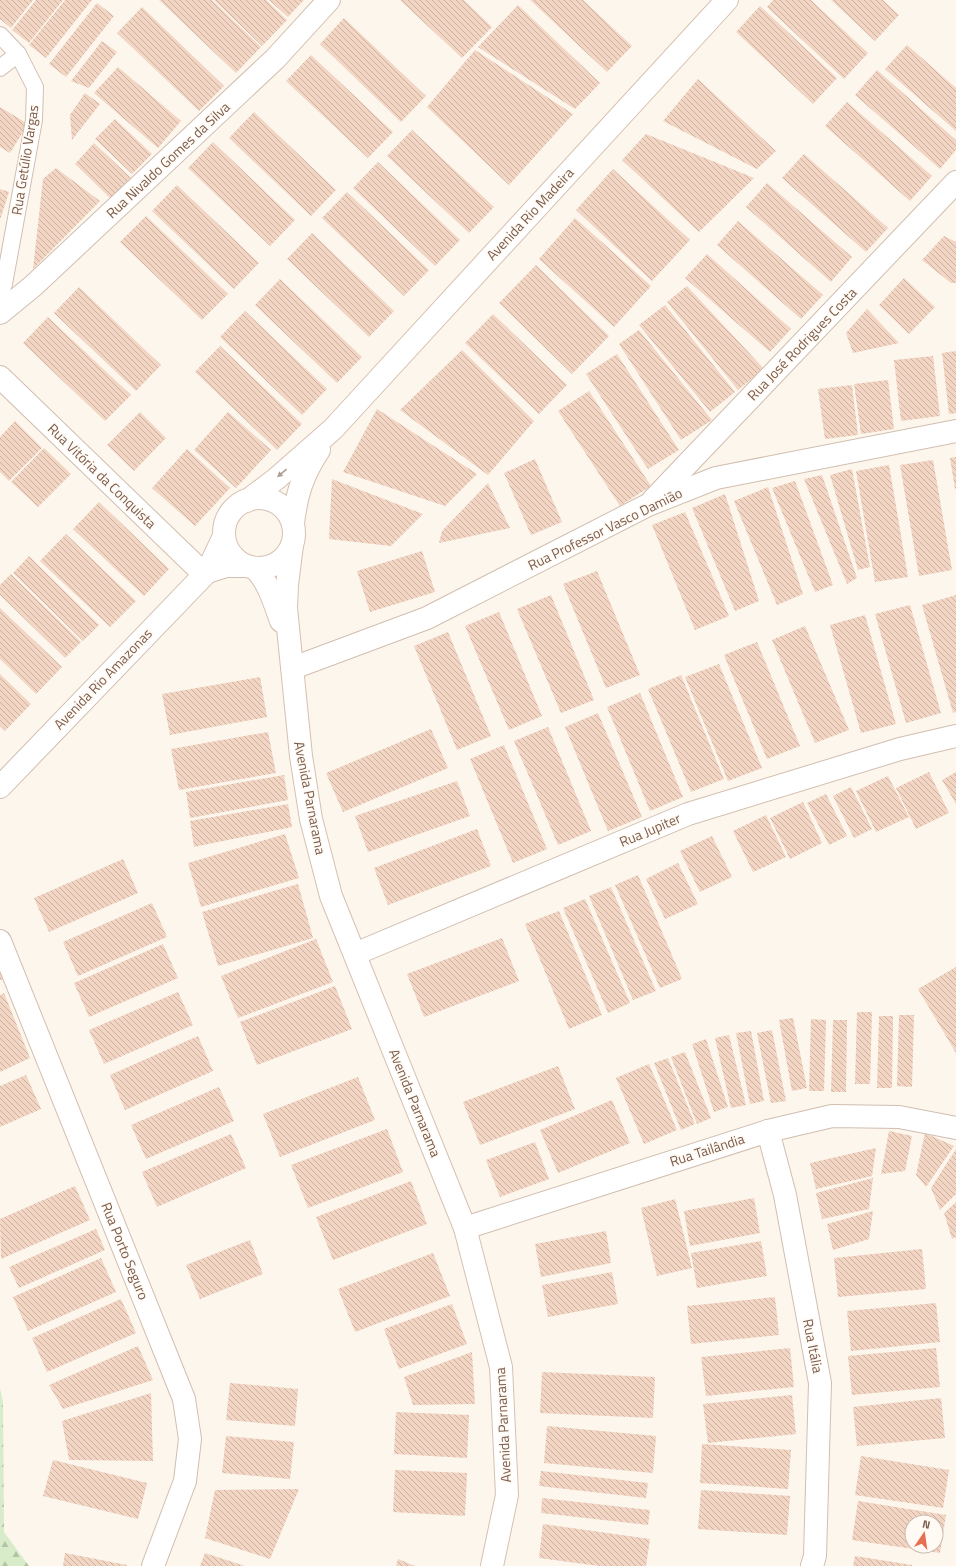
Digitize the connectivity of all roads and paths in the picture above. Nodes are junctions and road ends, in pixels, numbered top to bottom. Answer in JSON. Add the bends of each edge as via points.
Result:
{"nodes":[{"id":1,"x":329,"y":0,"type":"edge"},
{"id":2,"x":727,"y":0,"type":"edge"},
{"id":3,"x":0,"y":35,"type":"edge"},
{"id":4,"x":18,"y":54,"type":"junction"},
{"id":5,"x":0,"y":68,"type":"edge"},
{"id":6,"x":956,"y":182,"type":"edge"},
{"id":7,"x":0,"y":295,"type":"edge"},
{"id":8,"x":0,"y":313,"type":"edge"},
{"id":9,"x":0,"y":377,"type":"edge"},
{"id":10,"x":333,"y":429,"type":"junction"},
{"id":11,"x":956,"y":431,"type":"edge"},
{"id":12,"x":247,"y":501,"type":"junction"},
{"id":13,"x":648,"y":505,"type":"junction"},
{"id":14,"x":293,"y":523,"type":"junction"},
{"id":15,"x":224,"y":536,"type":"junction"},
{"id":16,"x":292,"y":545,"type":"junction"},
{"id":17,"x":250,"y":567,"type":"junction"},
{"id":18,"x":205,"y":573,"type":"junction"},
{"id":19,"x":290,"y":644,"type":"junction"},
{"id":20,"x":293,"y":668,"type":"junction"},
{"id":21,"x":956,"y":736,"type":"edge"},
{"id":22,"x":0,"y":787,"type":"edge"},
{"id":23,"x":0,"y":942,"type":"edge"},
{"id":24,"x":355,"y":954,"type":"junction"},
{"id":25,"x":956,"y":1128,"type":"edge"},
{"id":26,"x":768,"y":1131,"type":"junction"},
{"id":27,"x":465,"y":1228,"type":"junction"},
{"id":28,"x":153,"y":1566,"type":"edge"},
{"id":29,"x":492,"y":1566,"type":"edge"},
{"id":30,"x":812,"y":1566,"type":"edge"}],
"edges":[{"from":1,"to":8,"type":"street","name":"Rua Nivaldo Gomes da Silva","via":[[275,59],[33,286]]},
{"from":2,"to":10,"type":"street","name":"Avenida Rio Madeira"},
{"from":3,"to":4,"type":"lane","name":"Rua Getúlio Vargas"},
{"from":4,"to":5,"type":"lane"},
{"from":4,"to":7,"type":"lane","name":"Rua Getúlio Vargas","via":[[35,87],[34,120]]},
{"from":6,"to":13,"type":"street","name":"Rua José Rodrigues Costa"},
{"from":9,"to":18,"type":"street","name":"Rua Vitória da Conquista"},
{"from":10,"to":12,"type":"street","name":"Avenida Rio Madeira","one_way":true},
{"from":10,"to":14,"type":"street","name":"Avenida Rio Madeira","via":[[308,466],[298,492]]},
{"from":11,"to":13,"type":"street","name":"Rua Professor Vasco Damião","via":[[716,478]]},
{"from":12,"to":14,"type":"street","via":[[258,498],[280,505]]},
{"from":12,"to":15,"type":"street","via":[[237,506],[230,514]]},
{"from":13,"to":20,"type":"street","name":"Rua Professor Vasco Damião","via":[[428,618]]},
{"from":14,"to":16,"type":"street"},
{"from":15,"to":17,"type":"street","via":[[231,554]]},
{"from":15,"to":18,"type":"street","name":"Avenida Rio Amazonas"},
{"from":16,"to":17,"type":"street","via":[[286,556],[277,563],[266,568]]},
{"from":16,"to":19,"type":"street","name":"Avenida Parnarama","via":[[286,594]]},
{"from":17,"to":18,"type":"street","name":"Avenida Rio Amazonas","via":[[226,566]]},
{"from":17,"to":19,"type":"street","name":"Avenida Parnarama","via":[[261,575],[268,585]]},
{"from":18,"to":22,"type":"street","name":"Avenida Rio Amazonas"},
{"from":19,"to":20,"type":"street","name":"Avenida Parnarama"},
{"from":20,"to":24,"type":"street","name":"Avenida Parnarama","via":[[301,756],[311,819],[331,896]]},
{"from":21,"to":24,"type":"street","name":"Rua Jupiter","via":[[900,749],[688,814]]},
{"from":23,"to":28,"type":"street","name":"Rua Porto Seguro","via":[[184,1398],[190,1439],[185,1481]]},
{"from":24,"to":27,"type":"street","name":"Avenida Parnarama"},
{"from":25,"to":26,"type":"street","name":"Rua Tailândia","via":[[899,1117],[832,1116]]},
{"from":26,"to":27,"type":"street","name":"Rua Tailândia"},
{"from":26,"to":30,"type":"street","name":"Rua Itália","via":[[785,1195],[820,1383],[815,1556]]},
{"from":27,"to":29,"type":"street","name":"Avenida Parnarama","via":[[501,1367],[507,1495]]}]}
